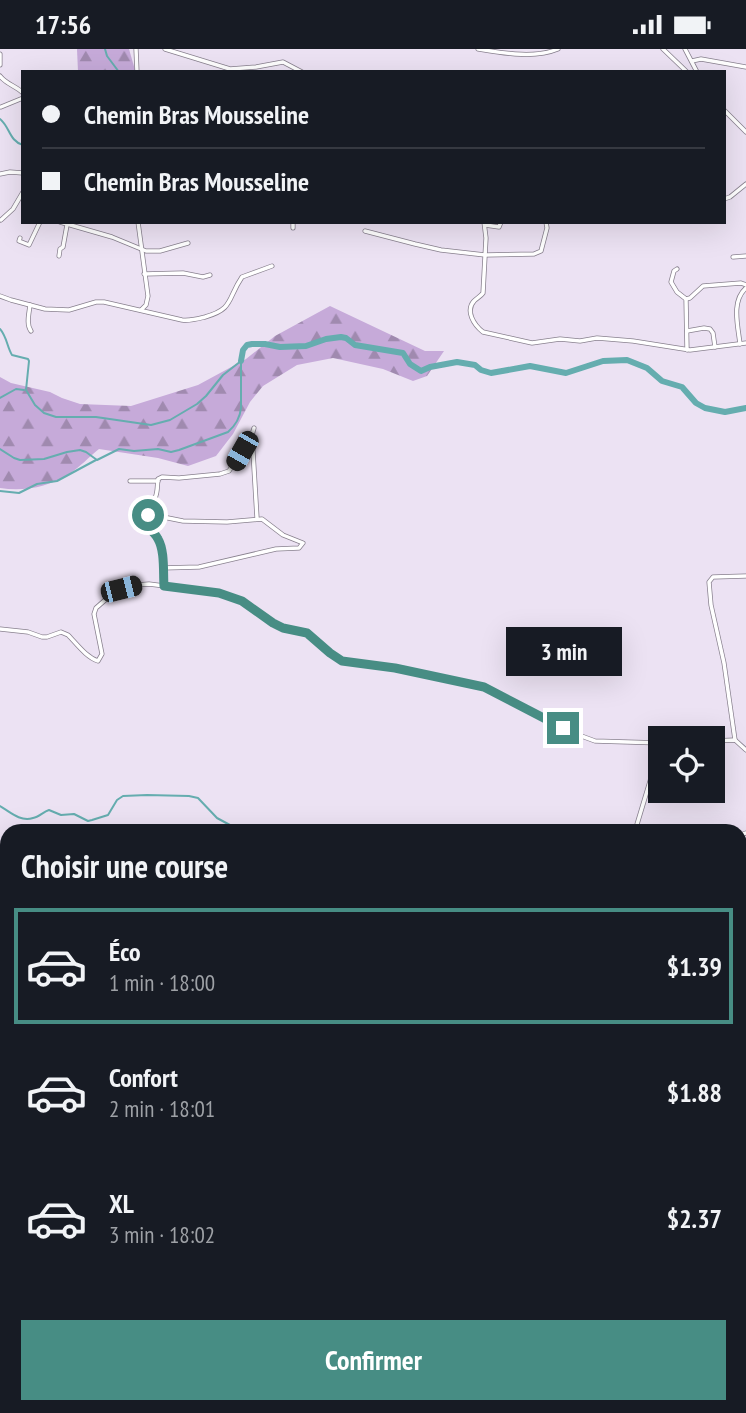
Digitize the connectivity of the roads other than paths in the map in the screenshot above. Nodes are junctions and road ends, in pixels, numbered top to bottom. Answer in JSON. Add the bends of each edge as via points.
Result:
{"nodes":[{"id":1,"x":136,"y":49,"type":"edge"},
{"id":2,"x":164,"y":49,"type":"edge"},
{"id":3,"x":478,"y":49,"type":"edge"},
{"id":4,"x":558,"y":49,"type":"edge"},
{"id":5,"x":663,"y":49,"type":"edge"},
{"id":6,"x":685,"y":49,"type":"edge"},
{"id":7,"x":0,"y":54,"type":"edge"},
{"id":8,"x":692,"y":61,"type":"junction"},
{"id":9,"x":0,"y":65,"type":"edge"},
{"id":10,"x":746,"y":67,"type":"edge"},
{"id":11,"x":137,"y":70,"type":"edge"},
{"id":12,"x":236,"y":70,"type":"edge"},
{"id":13,"x":256,"y":70,"type":"edge"},
{"id":14,"x":298,"y":70,"type":"edge"},
{"id":15,"x":685,"y":70,"type":"edge"},
{"id":16,"x":696,"y":70,"type":"edge"},
{"id":17,"x":0,"y":76,"type":"edge"},
{"id":18,"x":21,"y":93,"type":"edge"},
{"id":19,"x":21,"y":96,"type":"edge"},
{"id":20,"x":1,"y":107,"type":"edge"},
{"id":21,"x":726,"y":112,"type":"edge"},
{"id":22,"x":746,"y":132,"type":"edge"},
{"id":23,"x":21,"y":173,"type":"edge"},
{"id":24,"x":0,"y":174,"type":"edge"},
{"id":25,"x":746,"y":184,"type":"edge"},
{"id":26,"x":21,"y":195,"type":"edge"},
{"id":27,"x":726,"y":198,"type":"edge"},
{"id":28,"x":1,"y":220,"type":"edge"},
{"id":29,"x":39,"y":224,"type":"edge"},
{"id":30,"x":64,"y":224,"type":"edge"},
{"id":31,"x":67,"y":224,"type":"edge"},
{"id":32,"x":138,"y":224,"type":"edge"},
{"id":33,"x":484,"y":224,"type":"edge"},
{"id":34,"x":500,"y":224,"type":"edge"},
{"id":35,"x":546,"y":224,"type":"edge"},
{"id":36,"x":365,"y":231,"type":"dead end"},
{"id":37,"x":19,"y":241,"type":"dead end"},
{"id":38,"x":188,"y":243,"type":"dead end"},
{"id":39,"x":142,"y":250,"type":"junction"},
{"id":40,"x":485,"y":255,"type":"junction"},
{"id":41,"x":59,"y":256,"type":"dead end"},
{"id":42,"x":746,"y":256,"type":"edge"},
{"id":43,"x":733,"y":257,"type":"dead end"},
{"id":44,"x":272,"y":266,"type":"dead end"},
{"id":45,"x":677,"y":269,"type":"dead end"},
{"id":46,"x":144,"y":274,"type":"junction"},
{"id":47,"x":210,"y":275,"type":"dead end"},
{"id":48,"x":746,"y":287,"type":"edge"},
{"id":49,"x":0,"y":296,"type":"edge"},
{"id":50,"x":686,"y":299,"type":"junction"},
{"id":51,"x":30,"y":305,"type":"junction"},
{"id":52,"x":141,"y":310,"type":"junction"},
{"id":53,"x":31,"y":331,"type":"dead end"},
{"id":54,"x":687,"y":331,"type":"junction"},
{"id":55,"x":746,"y":343,"type":"edge"},
{"id":56,"x":740,"y":344,"type":"junction"},
{"id":57,"x":715,"y":347,"type":"junction"},
{"id":58,"x":687,"y":350,"type":"junction"},
{"id":59,"x":254,"y":428,"type":"dead end"},
{"id":60,"x":251,"y":435,"type":"junction"},
{"id":61,"x":130,"y":481,"type":"dead end"},
{"id":62,"x":158,"y":481,"type":"junction"},
{"id":63,"x":141,"y":515,"type":"junction"},
{"id":64,"x":257,"y":518,"type":"junction"},
{"id":65,"x":163,"y":568,"type":"junction"},
{"id":66,"x":746,"y":576,"type":"edge"},
{"id":67,"x":164,"y":586,"type":"junction"},
{"id":68,"x":0,"y":629,"type":"edge"},
{"id":69,"x":725,"y":740,"type":"edge"},
{"id":70,"x":735,"y":740,"type":"junction"},
{"id":71,"x":648,"y":743,"type":"edge"},
{"id":72,"x":746,"y":750,"type":"edge"},
{"id":73,"x":648,"y":788,"type":"edge"},
{"id":74,"x":637,"y":824,"type":"edge"}],
"edges":[{"from":1,"to":11,"type":"street"},
{"from":2,"to":12,"type":"street"},
{"from":3,"to":4,"type":"street","via":[[517,54]]},
{"from":5,"to":15,"type":"street"},
{"from":6,"to":8,"type":"street"},
{"from":7,"to":9,"type":"street"},
{"from":8,"to":10,"type":"street"},
{"from":8,"to":16,"type":"street"},
{"from":12,"to":13,"type":"street"},
{"from":13,"to":14,"type":"street","via":[[283,62]]},
{"from":17,"to":18,"type":"street"},
{"from":19,"to":20,"type":"street"},
{"from":21,"to":22,"type":"street"},
{"from":23,"to":24,"type":"street"},
{"from":25,"to":27,"type":"street"},
{"from":26,"to":28,"type":"street"},
{"from":29,"to":37,"type":"street","via":[[29,245]]},
{"from":30,"to":41,"type":"street"},
{"from":31,"to":39,"type":"street"},
{"from":32,"to":39,"type":"street"},
{"from":33,"to":34,"type":"street"},
{"from":33,"to":40,"type":"street"},
{"from":35,"to":40,"type":"street","via":[[538,254]]},
{"from":36,"to":40,"type":"street","via":[[441,250]]},
{"from":38,"to":39,"type":"street","via":[[160,251]]},
{"from":39,"to":46,"type":"street"},
{"from":40,"to":58,"type":"street","via":[[483,293],[471,308],[472,320],[483,332],[531,343],[597,338]]},
{"from":42,"to":43,"type":"street"},
{"from":44,"to":52,"type":"street","via":[[242,277],[218,313],[186,320]]},
{"from":45,"to":50,"type":"street","via":[[671,282]]},
{"from":46,"to":47,"type":"street"},
{"from":46,"to":52,"type":"street","via":[[148,301]]},
{"from":48,"to":50,"type":"street","via":[[741,283],[703,286]]},
{"from":48,"to":56,"type":"street","via":[[737,304]]},
{"from":49,"to":51,"type":"street"},
{"from":50,"to":54,"type":"street"},
{"from":51,"to":52,"type":"street","via":[[61,311],[100,302]]},
{"from":51,"to":53,"type":"street"},
{"from":54,"to":57,"type":"street","via":[[710,329]]},
{"from":54,"to":58,"type":"street"},
{"from":55,"to":56,"type":"street"},
{"from":56,"to":57,"type":"street"},
{"from":57,"to":58,"type":"street"},
{"from":59,"to":60,"type":"street"},
{"from":60,"to":62,"type":"street","via":[[229,471]]},
{"from":60,"to":64,"type":"street"},
{"from":61,"to":62,"type":"street"},
{"from":62,"to":63,"type":"street","via":[[155,499]]},
{"from":63,"to":64,"type":"street","via":[[183,521]]},
{"from":63,"to":65,"type":"street","via":[[158,538]]},
{"from":64,"to":65,"type":"street","via":[[303,543],[299,548],[199,567]]},
{"from":65,"to":67,"type":"street"},
{"from":66,"to":70,"type":"street","via":[[713,577],[709,582]]},
{"from":67,"to":68,"type":"street","via":[[121,589],[96,608],[102,654],[98,661],[64,633],[42,637]]},
{"from":67,"to":71,"type":"street","via":[[219,593],[242,601],[283,628],[307,633],[342,661],[484,687],[585,738]]},
{"from":69,"to":70,"type":"street"},
{"from":70,"to":72,"type":"street"},
{"from":73,"to":74,"type":"street"}]}
